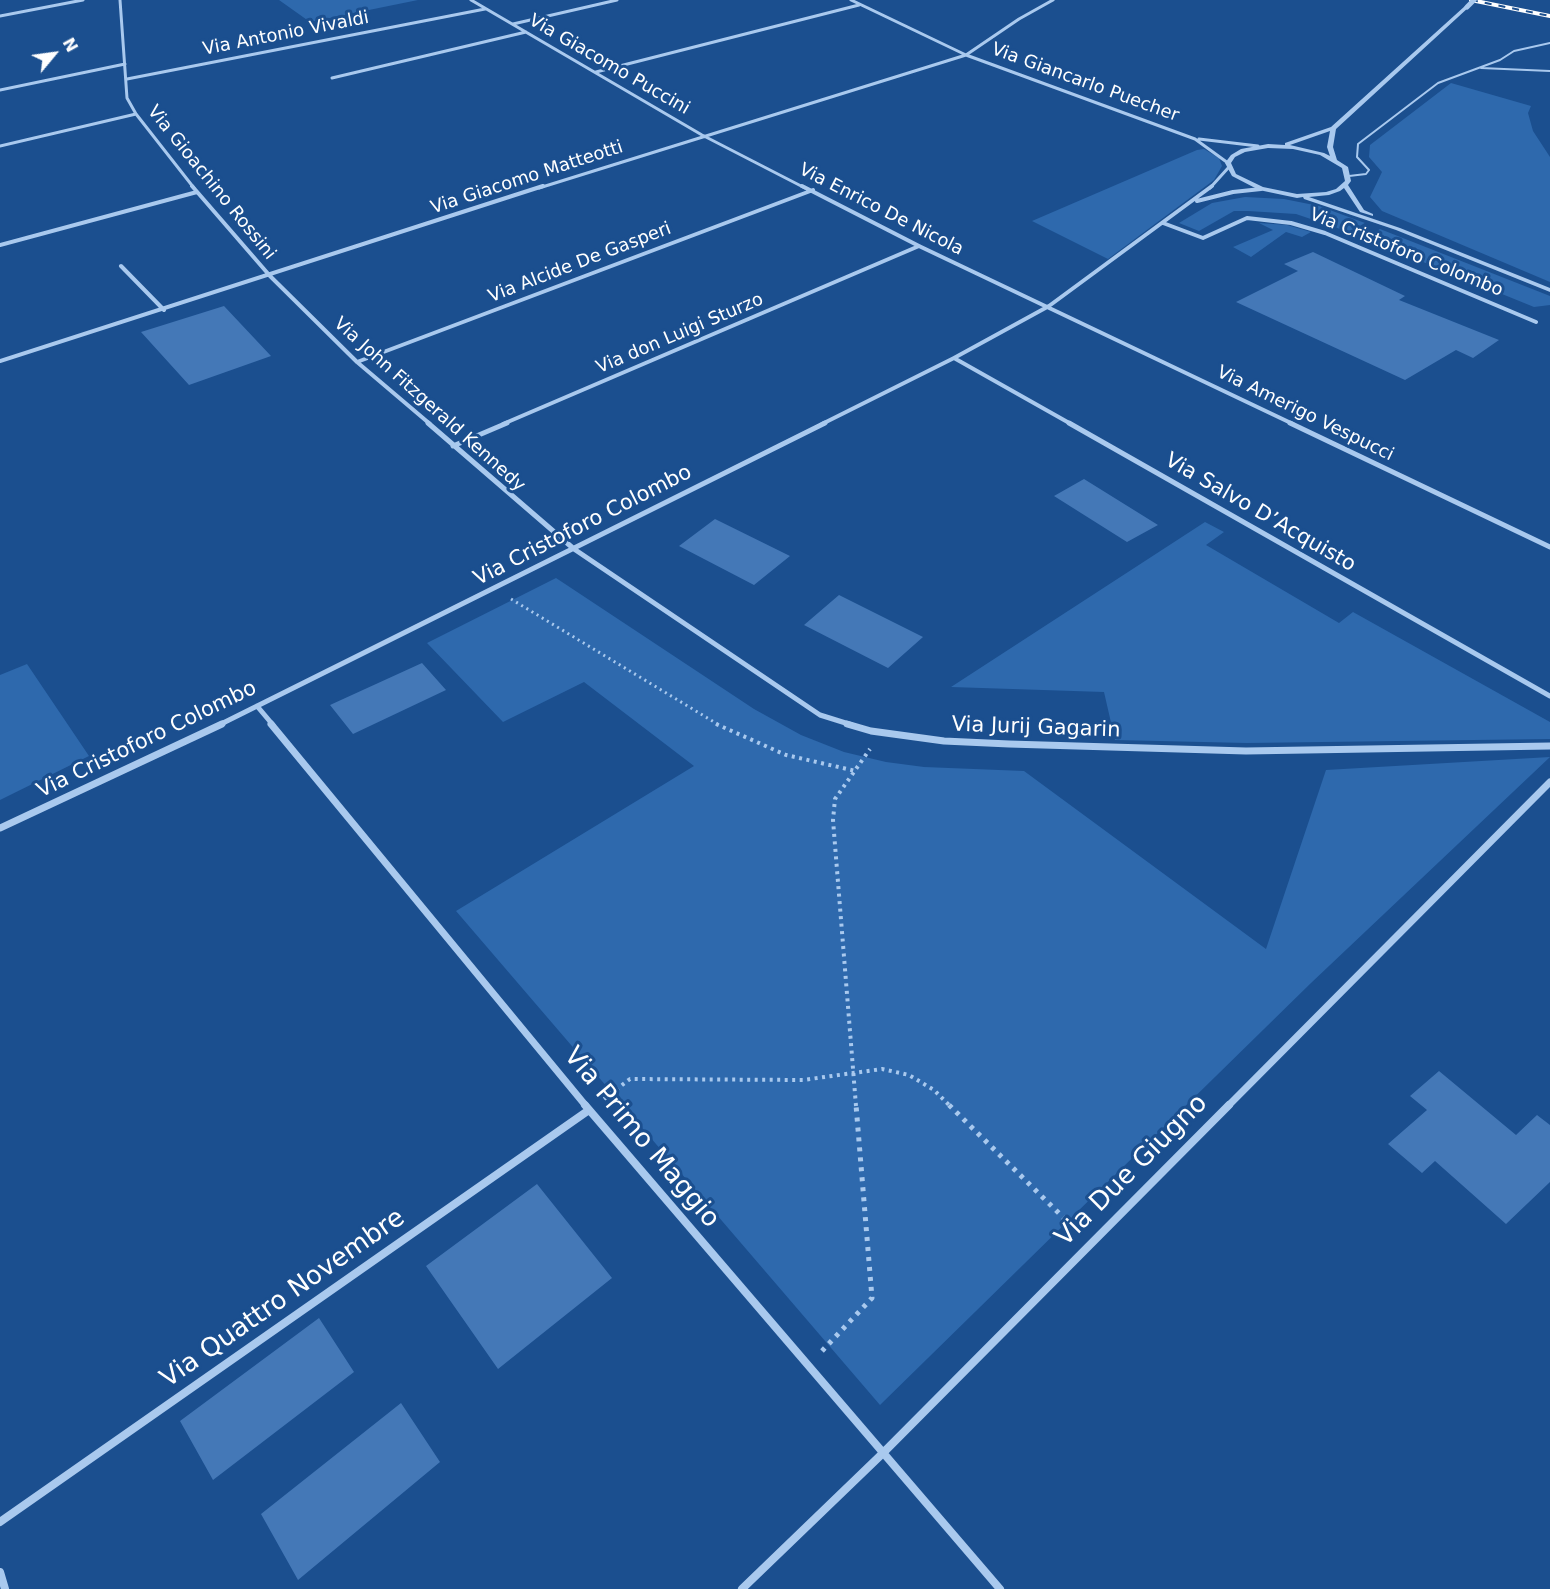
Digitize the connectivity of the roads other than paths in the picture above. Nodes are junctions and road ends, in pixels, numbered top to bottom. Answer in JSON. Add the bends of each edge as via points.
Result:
{"nodes":[{"id":1,"x":83,"y":0,"type":"edge"},
{"id":2,"x":120,"y":0,"type":"edge"},
{"id":3,"x":471,"y":0,"type":"edge"},
{"id":4,"x":617,"y":0,"type":"edge"},
{"id":5,"x":851,"y":0,"type":"edge"},
{"id":6,"x":1053,"y":0,"type":"edge"},
{"id":7,"x":1474,"y":0,"type":"edge"},
{"id":8,"x":861,"y":4,"type":"junction"},
{"id":9,"x":486,"y":9,"type":"junction"},
{"id":10,"x":0,"y":16,"type":"edge"},
{"id":11,"x":512,"y":24,"type":"junction"},
{"id":12,"x":527,"y":32,"type":"junction"},
{"id":13,"x":1550,"y":43,"type":"edge"},
{"id":14,"x":966,"y":55,"type":"junction"},
{"id":15,"x":125,"y":64,"type":"junction"},
{"id":16,"x":1475,"y":68,"type":"junction"},
{"id":17,"x":1550,"y":71,"type":"edge"},
{"id":18,"x":596,"y":72,"type":"junction"},
{"id":19,"x":332,"y":78,"type":"dead end"},
{"id":20,"x":127,"y":80,"type":"junction"},
{"id":21,"x":0,"y":90,"type":"edge"},
{"id":22,"x":136,"y":114,"type":"junction"},
{"id":23,"x":1333,"y":128,"type":"junction"},
{"id":24,"x":702,"y":135,"type":"junction"},
{"id":25,"x":1196,"y":139,"type":"junction"},
{"id":26,"x":0,"y":146,"type":"edge"},
{"id":27,"x":1258,"y":146,"type":"junction"},
{"id":28,"x":1278,"y":146,"type":"junction"},
{"id":29,"x":1334,"y":159,"type":"junction"},
{"id":30,"x":1228,"y":165,"type":"junction"},
{"id":31,"x":1349,"y":176,"type":"junction"},
{"id":32,"x":1345,"y":185,"type":"junction"},
{"id":33,"x":1261,"y":189,"type":"junction"},
{"id":34,"x":813,"y":190,"type":"junction"},
{"id":35,"x":197,"y":192,"type":"junction"},
{"id":36,"x":1297,"y":196,"type":"junction"},
{"id":37,"x":1193,"y":202,"type":"junction"},
{"id":38,"x":1162,"y":223,"type":"junction"},
{"id":39,"x":1398,"y":229,"type":"junction"},
{"id":40,"x":0,"y":245,"type":"edge"},
{"id":41,"x":919,"y":246,"type":"junction"},
{"id":42,"x":121,"y":266,"type":"dead end"},
{"id":43,"x":270,"y":276,"type":"junction"},
{"id":44,"x":1550,"y":290,"type":"edge"},
{"id":45,"x":1049,"y":306,"type":"junction"},
{"id":46,"x":164,"y":310,"type":"junction"},
{"id":47,"x":1536,"y":322,"type":"dead end"},
{"id":48,"x":954,"y":358,"type":"junction"},
{"id":49,"x":0,"y":362,"type":"edge"},
{"id":50,"x":357,"y":362,"type":"junction"},
{"id":51,"x":453,"y":446,"type":"junction"},
{"id":52,"x":1550,"y":547,"type":"edge"},
{"id":53,"x":574,"y":549,"type":"junction"},
{"id":54,"x":1550,"y":696,"type":"edge"},
{"id":55,"x":257,"y":706,"type":"junction"},
{"id":56,"x":1550,"y":746,"type":"edge"},
{"id":57,"x":1550,"y":782,"type":"edge"},
{"id":58,"x":0,"y":828,"type":"edge"},
{"id":59,"x":588,"y":1110,"type":"junction"},
{"id":60,"x":882,"y":1454,"type":"junction"},
{"id":61,"x":0,"y":1521,"type":"edge"},
{"id":62,"x":0,"y":1572,"type":"edge"},
{"id":63,"x":5,"y":1589,"type":"edge"},
{"id":64,"x":742,"y":1589,"type":"edge"},
{"id":65,"x":1000,"y":1589,"type":"edge"}],
"edges":[{"from":1,"to":10,"type":"street"},
{"from":2,"to":15,"type":"street","name":"Via Gioachino Rossini"},
{"from":3,"to":9,"type":"street","name":"Via Giacomo Puccini"},
{"from":4,"to":11,"type":"street"},
{"from":5,"to":8,"type":"street","name":"Via Giancarlo Puecher"},
{"from":6,"to":14,"type":"street","name":"Via Giacomo Matteotti"},
{"from":7,"to":23,"type":"street","bridge":true},
{"from":8,"to":14,"type":"street","name":"Via Giancarlo Puecher"},
{"from":8,"to":18,"type":"street"},
{"from":9,"to":11,"type":"street","name":"Via Giacomo Puccini"},
{"from":9,"to":20,"type":"street","name":"Via Antonio Vivaldi"},
{"from":11,"to":12,"type":"street","name":"Via Giacomo Puccini"},
{"from":12,"to":18,"type":"street","name":"Via Giacomo Puccini"},
{"from":12,"to":19,"type":"street"},
{"from":13,"to":16,"type":"lane","via":[[1514,51]]},
{"from":14,"to":24,"type":"street","name":"Via Giacomo Matteotti"},
{"from":14,"to":25,"type":"street","name":"Via Giancarlo Puecher"},
{"from":15,"to":20,"type":"street","name":"Via Gioachino Rossini"},
{"from":15,"to":21,"type":"street"},
{"from":16,"to":17,"type":"lane"},
{"from":16,"to":31,"type":"lane","via":[[1438,83],[1358,144],[1358,157],[1369,170]]},
{"from":18,"to":24,"type":"street","name":"Via Giacomo Puccini"},
{"from":20,"to":22,"type":"street","name":"Via Gioachino Rossini","via":[[127,98]]},
{"from":22,"to":26,"type":"street"},
{"from":22,"to":35,"type":"street","name":"Via Gioachino Rossini"},
{"from":23,"to":28,"type":"street"},
{"from":23,"to":29,"type":"street","via":[[1330,147]]},
{"from":24,"to":34,"type":"street","name":"Via Enrico De Nicola"},
{"from":24,"to":43,"type":"street","name":"Via Giacomo Matteotti"},
{"from":25,"to":27,"type":"street","name":"Via Giancarlo Puecher"},
{"from":25,"to":30,"type":"street","name":"Via Giancarlo Puecher"},
{"from":27,"to":28,"type":"street"},
{"from":27,"to":30,"type":"street","via":[[1233,156]]},
{"from":28,"to":29,"type":"street"},
{"from":29,"to":31,"type":"street"},
{"from":30,"to":33,"type":"street","via":[[1245,183]]},
{"from":30,"to":37,"type":"street","name":"Via Cristoforo Colombo","via":[[1220,179]]},
{"from":31,"to":32,"type":"street"},
{"from":32,"to":36,"type":"street","via":[[1326,194]]},
{"from":32,"to":39,"type":"street","via":[[1362,211]]},
{"from":33,"to":36,"type":"street"},
{"from":33,"to":37,"type":"street","name":"Via Cristoforo Colombo"},
{"from":34,"to":41,"type":"street","name":"Via Enrico De Nicola"},
{"from":34,"to":50,"type":"street","name":"Via Alcide De Gasperi"},
{"from":35,"to":40,"type":"street"},
{"from":35,"to":43,"type":"street","name":"Via Gioachino Rossini"},
{"from":36,"to":39,"type":"street"},
{"from":37,"to":38,"type":"street","name":"Via Cristoforo Colombo"},
{"from":38,"to":45,"type":"street","name":"Via Cristoforo Colombo"},
{"from":38,"to":47,"type":"street","name":"Via Cristoforo Colombo","via":[[1203,238],[1247,218],[1291,223],[1325,233]]},
{"from":39,"to":44,"type":"street"},
{"from":41,"to":45,"type":"street","name":"Via Enrico De Nicola"},
{"from":41,"to":51,"type":"street","name":"Via don Luigi Sturzo"},
{"from":42,"to":46,"type":"street"},
{"from":43,"to":46,"type":"street","name":"Via Giacomo Matteotti"},
{"from":43,"to":50,"type":"street","name":"Via John Fitzgerald Kennedy"},
{"from":45,"to":48,"type":"street","name":"Via Cristoforo Colombo"},
{"from":45,"to":52,"type":"street","name":"Via Amerigo Vespucci"},
{"from":46,"to":49,"type":"street","name":"Via Giacomo Matteotti"},
{"from":48,"to":53,"type":"street","name":"Via Cristoforo Colombo"},
{"from":48,"to":54,"type":"street","name":"Via Salvo D’Acquisto"},
{"from":50,"to":51,"type":"street","name":"Via John Fitzgerald Kennedy"},
{"from":51,"to":53,"type":"street","name":"Via John Fitzgerald Kennedy"},
{"from":53,"to":55,"type":"street","name":"Via Cristoforo Colombo"},
{"from":53,"to":56,"type":"street","name":"Via Jurij Gagarin","via":[[820,715],[871,731],[944,741],[1246,751]]},
{"from":55,"to":58,"type":"street","name":"Via Cristoforo Colombo"},
{"from":55,"to":59,"type":"street","name":"Via Primo Maggio"},
{"from":57,"to":60,"type":"street","name":"Via Due Giugno"},
{"from":59,"to":60,"type":"street","name":"Via Primo Maggio"},
{"from":59,"to":61,"type":"street","name":"Via Quattro Novembre"},
{"from":60,"to":64,"type":"street","name":"Via Due Giugno"},
{"from":60,"to":65,"type":"street","name":"Via Primo Maggio"},
{"from":62,"to":63,"type":"street"}]}
